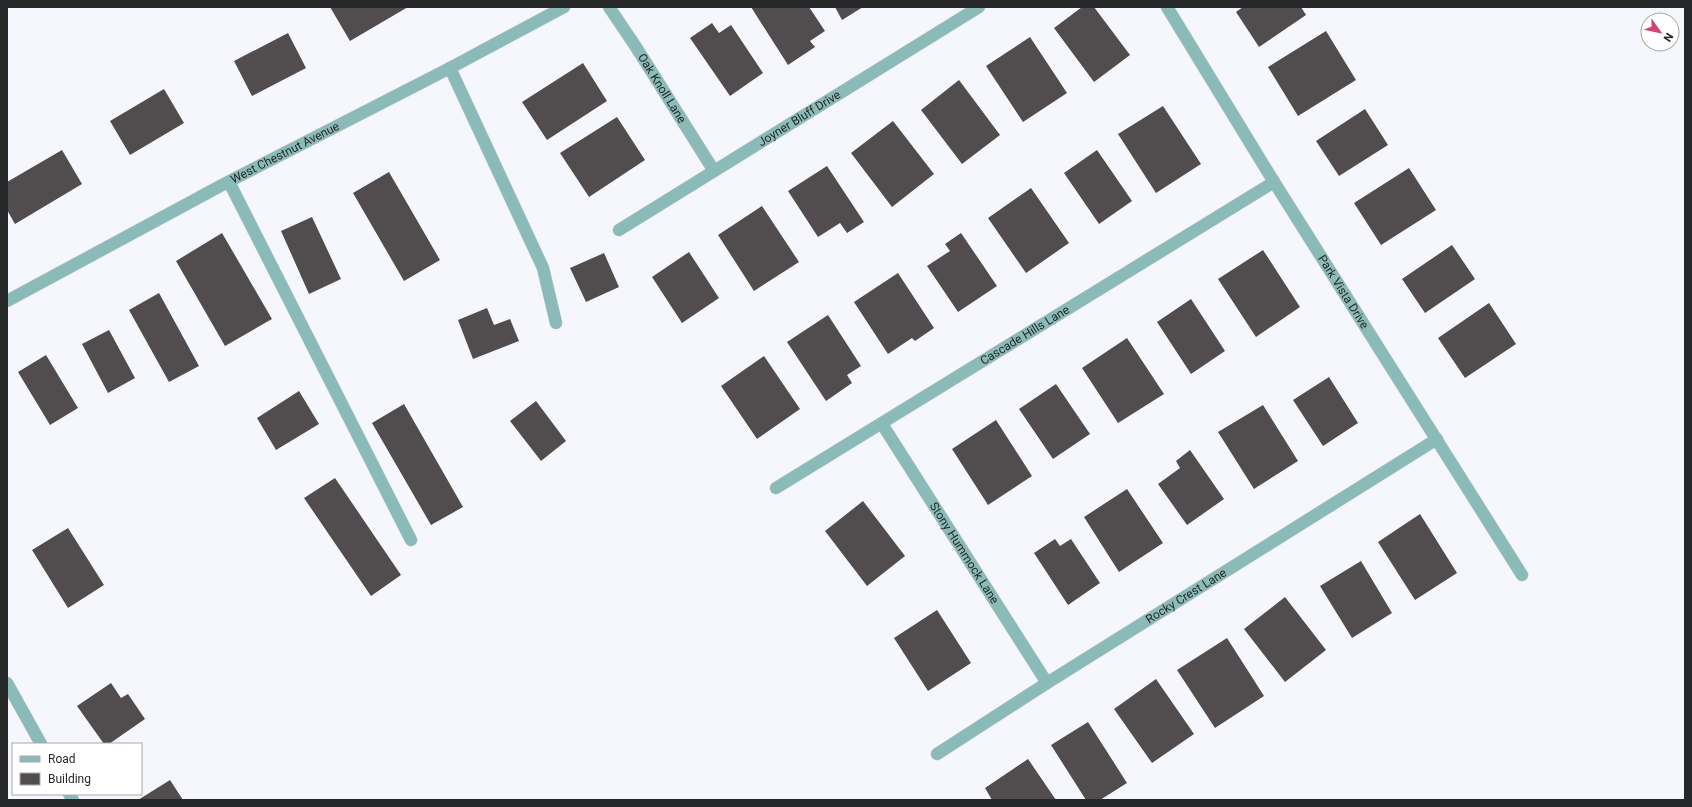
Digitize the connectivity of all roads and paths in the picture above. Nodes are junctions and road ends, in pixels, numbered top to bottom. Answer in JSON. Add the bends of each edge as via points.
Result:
{"nodes":[{"id":1,"x":564,"y":7,"type":"edge"},
{"id":2,"x":609,"y":7,"type":"edge"},
{"id":3,"x":979,"y":7,"type":"edge"},
{"id":4,"x":1167,"y":7,"type":"edge"},
{"id":5,"x":450,"y":68,"type":"junction"},
{"id":6,"x":714,"y":171,"type":"junction"},
{"id":7,"x":229,"y":182,"type":"junction"},
{"id":8,"x":1274,"y":182,"type":"junction"},
{"id":9,"x":619,"y":230,"type":"dead end"},
{"id":10,"x":7,"y":301,"type":"edge"},
{"id":11,"x":556,"y":323,"type":"dead end"},
{"id":12,"x":882,"y":424,"type":"junction"},
{"id":13,"x":1437,"y":439,"type":"junction"},
{"id":14,"x":776,"y":488,"type":"dead end"},
{"id":15,"x":411,"y":540,"type":"dead end"},
{"id":16,"x":1522,"y":575,"type":"dead end"},
{"id":17,"x":7,"y":683,"type":"edge"},
{"id":18,"x":1047,"y":683,"type":"junction"},
{"id":19,"x":40,"y":743,"type":"edge"},
{"id":20,"x":937,"y":754,"type":"dead end"}],
"edges":[{"from":1,"to":5,"type":"street","name":"West Chestnut Avenue"},
{"from":2,"to":6,"type":"street","name":"Oak Knoll Lane"},
{"from":3,"to":6,"type":"street","name":"Joyner Bluff Drive"},
{"from":4,"to":8,"type":"street","name":"Park Vista Drive"},
{"from":5,"to":7,"type":"street","name":"West Chestnut Avenue"},
{"from":5,"to":11,"type":"street","via":[[543,268]]},
{"from":6,"to":9,"type":"street","name":"Joyner Bluff Drive"},
{"from":7,"to":10,"type":"street","name":"West Chestnut Avenue"},
{"from":7,"to":15,"type":"street"},
{"from":8,"to":12,"type":"street","name":"Cascade Hills Lane"},
{"from":8,"to":13,"type":"street","name":"Park Vista Drive"},
{"from":12,"to":14,"type":"street","name":"Cascade Hills Lane"},
{"from":12,"to":18,"type":"street","name":"Stony Hummock Lane"},
{"from":13,"to":16,"type":"street","name":"Park Vista Drive"},
{"from":13,"to":18,"type":"street","name":"Rocky Crest Lane"},
{"from":17,"to":19,"type":"street"},
{"from":18,"to":20,"type":"street","name":"Rocky Crest Lane"}]}
